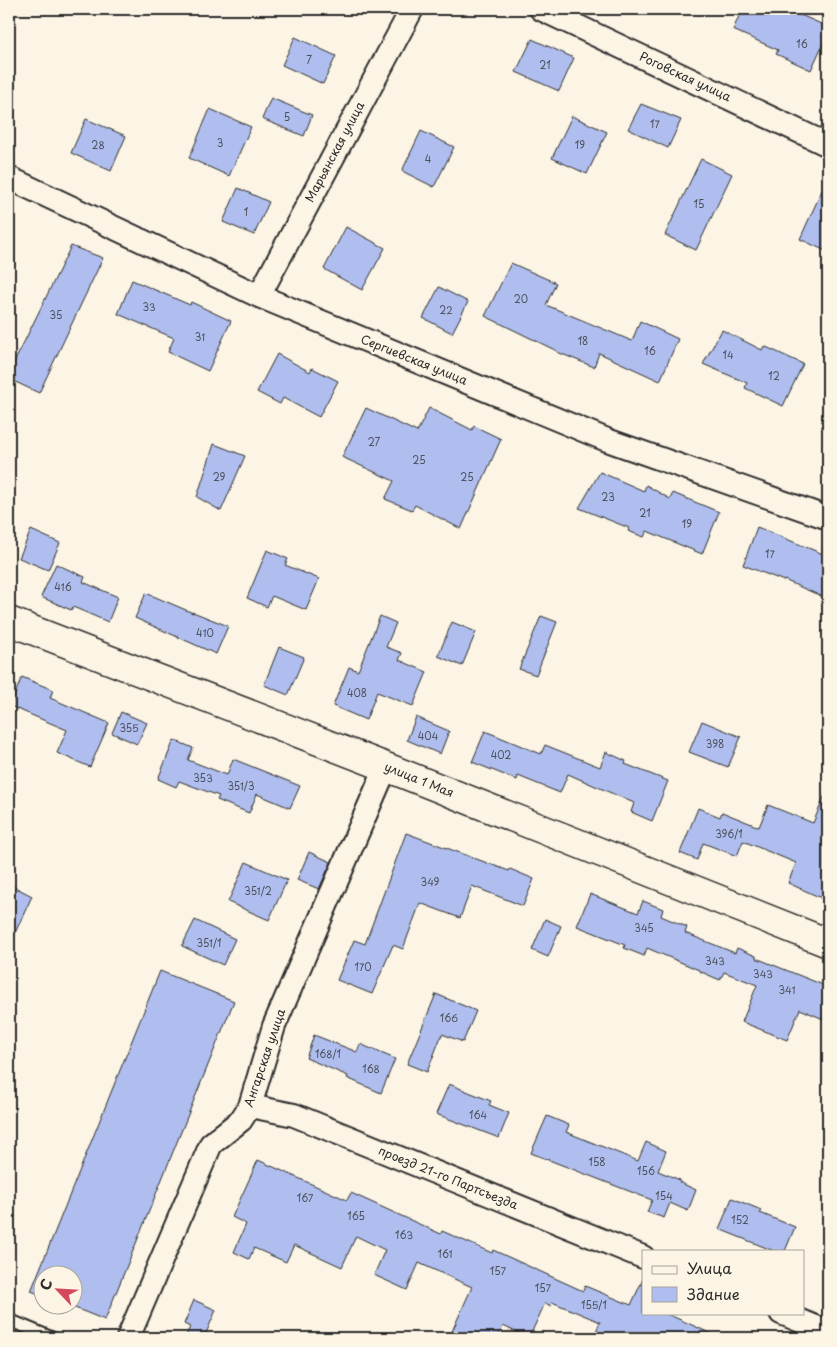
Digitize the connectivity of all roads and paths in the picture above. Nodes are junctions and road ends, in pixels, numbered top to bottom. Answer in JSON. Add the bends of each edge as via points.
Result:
{"nodes":[{"id":1,"x":412,"y":9,"type":"edge"},
{"id":2,"x":541,"y":9,"type":"edge"},
{"id":3,"x":828,"y":144,"type":"edge"},
{"id":4,"x":9,"y":178,"type":"edge"},
{"id":5,"x":259,"y":296,"type":"junction"},
{"id":6,"x":828,"y":518,"type":"edge"},
{"id":7,"x":9,"y":621,"type":"edge"},
{"id":8,"x":386,"y":767,"type":"junction"},
{"id":9,"x":828,"y":943,"type":"edge"},
{"id":10,"x":250,"y":1106,"type":"junction"},
{"id":11,"x":642,"y":1257,"type":"edge"},
{"id":12,"x":783,"y":1314,"type":"edge"},
{"id":13,"x":9,"y":1320,"type":"edge"},
{"id":14,"x":828,"y":1332,"type":"edge"},
{"id":15,"x":52,"y":1338,"type":"edge"},
{"id":16,"x":128,"y":1338,"type":"edge"}],
"edges":[{"from":1,"to":5,"type":"street","name":"Марьянская улица"},
{"from":2,"to":3,"type":"street","name":"Роговская улица"},
{"from":4,"to":5,"type":"street","name":"Сергиевская улица"},
{"from":5,"to":6,"type":"street","name":"Сергиевская улица","via":[[608,440]]},
{"from":7,"to":8,"type":"street","name":"улица 1 Мая"},
{"from":8,"to":9,"type":"street","name":"улица 1 Мая"},
{"from":8,"to":10,"type":"street","name":"Ангарская улица","via":[[274,1026]]},
{"from":10,"to":11,"type":"street","name":"проезд 21-го Партсъезда","via":[[294,1116]]},
{"from":10,"to":16,"type":"street","name":"Ангарская улица","via":[[241,1120],[211,1144]]},
{"from":12,"to":14,"type":"street"},
{"from":13,"to":15,"type":"lane"}]}
